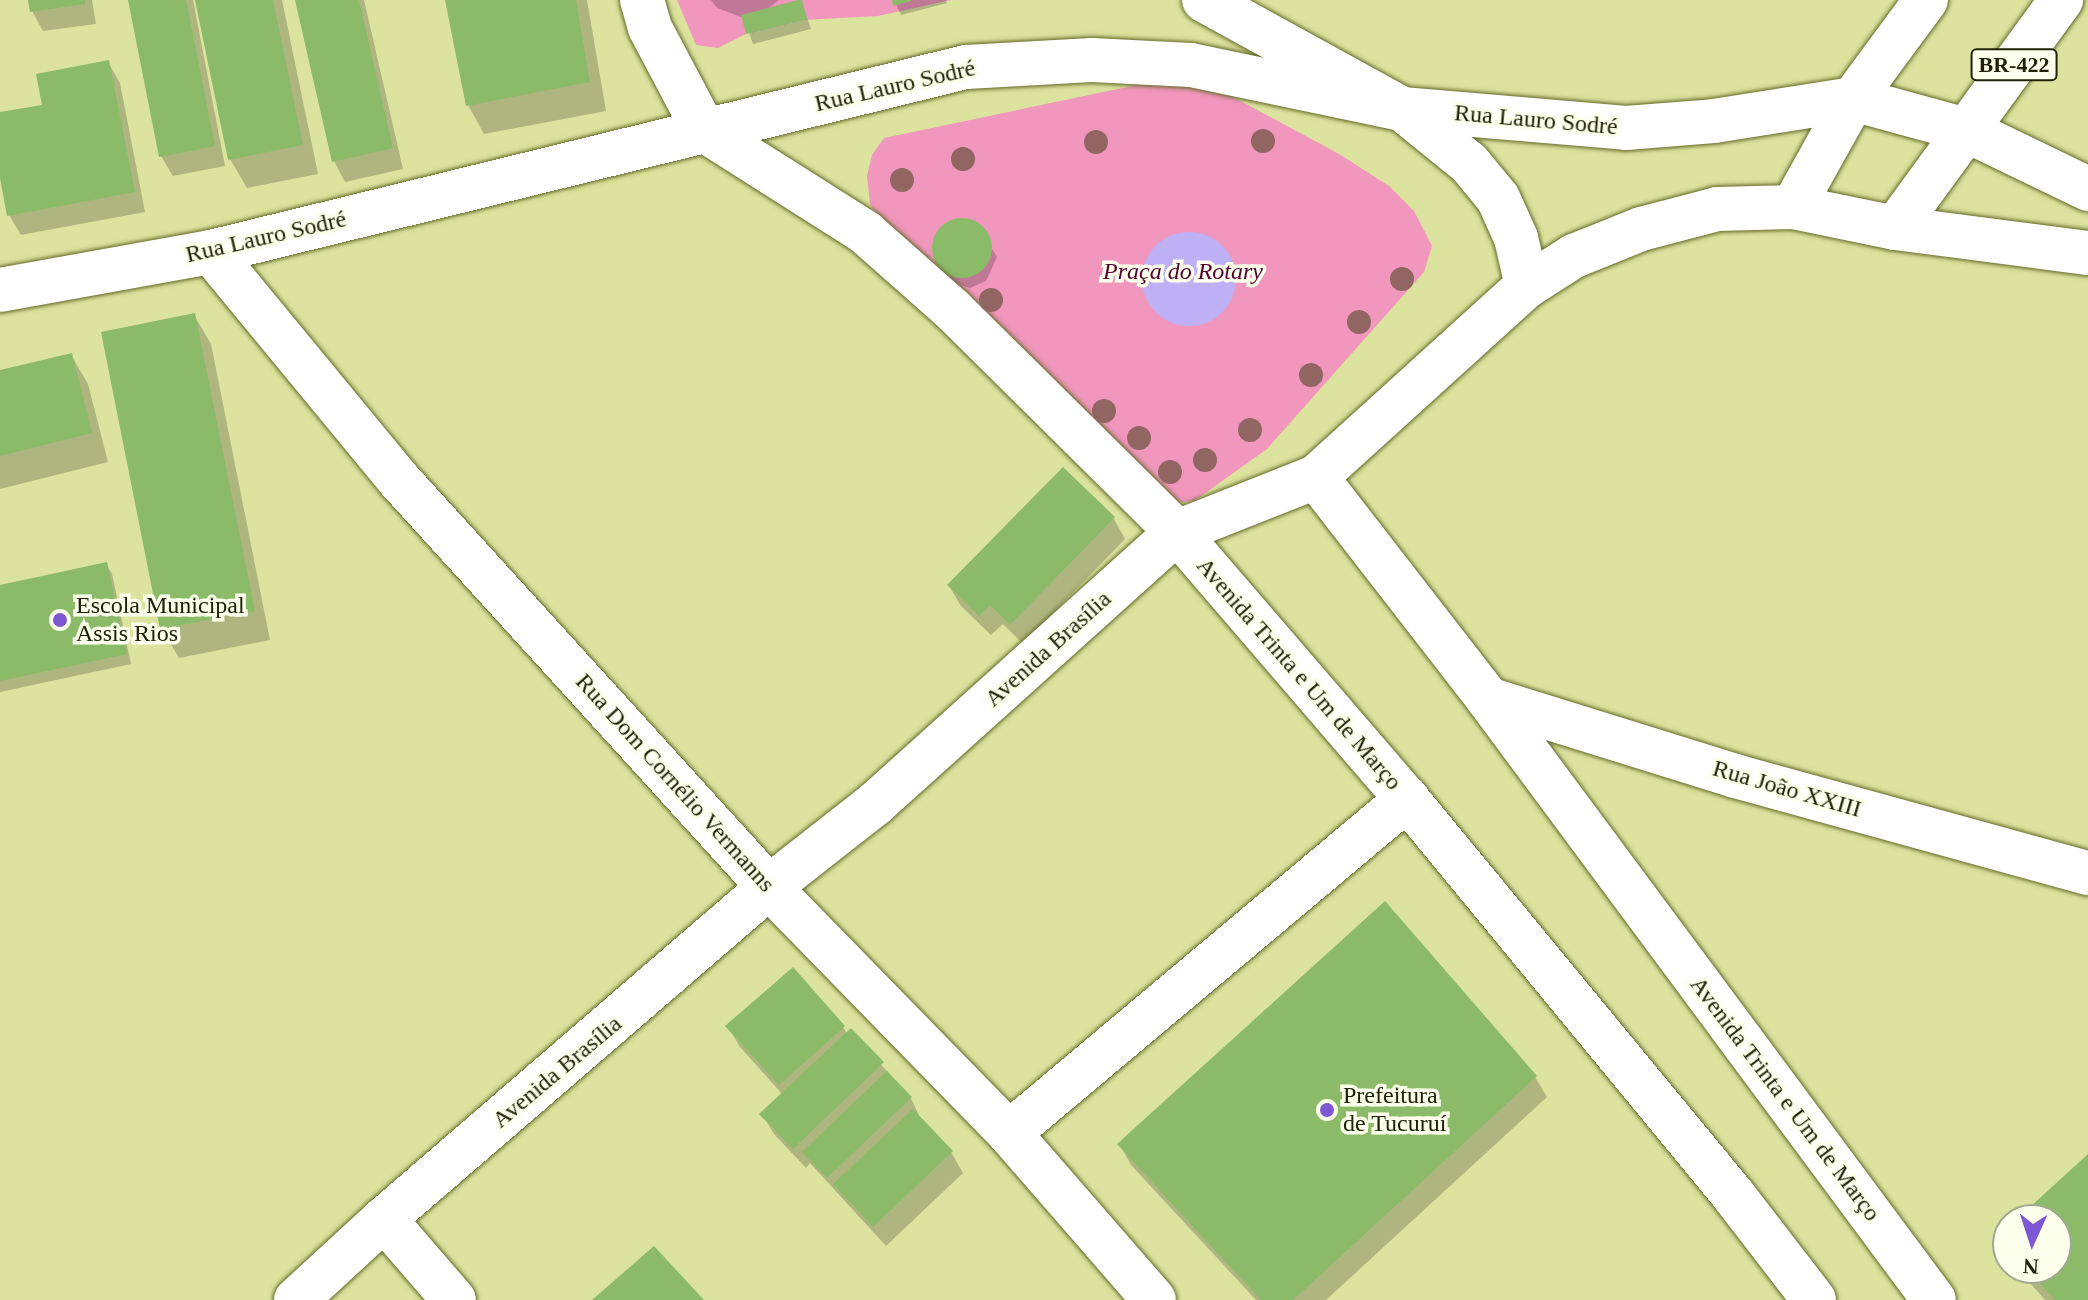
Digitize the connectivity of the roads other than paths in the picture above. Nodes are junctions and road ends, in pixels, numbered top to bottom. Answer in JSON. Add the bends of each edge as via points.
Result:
{"nodes":[{"id":1,"x":642,"y":0,"type":"edge"},
{"id":2,"x":1204,"y":0,"type":"edge"},
{"id":3,"x":1926,"y":0,"type":"edge"},
{"id":4,"x":2061,"y":0,"type":"edge"},
{"id":5,"x":1853,"y":99,"type":"junction"},
{"id":6,"x":1402,"y":109,"type":"junction"},
{"id":7,"x":704,"y":130,"type":"junction"},
{"id":8,"x":1966,"y":130,"type":"junction"},
{"id":9,"x":2088,"y":189,"type":"edge"},
{"id":10,"x":1793,"y":207,"type":"junction"},
{"id":11,"x":1895,"y":228,"type":"junction"},
{"id":12,"x":211,"y":252,"type":"junction"},
{"id":13,"x":2088,"y":253,"type":"edge"},
{"id":14,"x":1527,"y":286,"type":"junction"},
{"id":15,"x":0,"y":290,"type":"edge"},
{"id":16,"x":1316,"y":477,"type":"junction"},
{"id":17,"x":1177,"y":532,"type":"junction"},
{"id":18,"x":1488,"y":699,"type":"junction"},
{"id":19,"x":1407,"y":799,"type":"junction"},
{"id":20,"x":2088,"y":873,"type":"edge"},
{"id":21,"x":769,"y":887,"type":"junction"},
{"id":22,"x":1009,"y":1133,"type":"junction"},
{"id":23,"x":384,"y":1219,"type":"junction"},
{"id":24,"x":296,"y":1300,"type":"edge"},
{"id":25,"x":454,"y":1300,"type":"edge"},
{"id":26,"x":1154,"y":1300,"type":"edge"},
{"id":27,"x":1814,"y":1300,"type":"edge"},
{"id":28,"x":1934,"y":1300,"type":"edge"}],
"edges":[{"from":1,"to":7,"type":"street","via":[[650,28]]},
{"from":2,"to":6,"type":"street"},
{"from":3,"to":5,"type":"street"},
{"from":4,"to":8,"type":"street","number":"BR-422"},
{"from":5,"to":6,"type":"street","name":"Rua Lauro Sodré","via":[[1714,121],[1626,128]]},
{"from":5,"to":8,"type":"street","name":"Rua Lauro Sodré"},
{"from":5,"to":10,"type":"street"},
{"from":6,"to":7,"type":"street","name":"Rua Lauro Sodré","via":[[1191,65],[1092,60],[966,67]]},
{"from":6,"to":14,"type":"street","via":[[1469,163],[1498,198],[1516,238]]},
{"from":7,"to":12,"type":"street","name":"Rua Lauro Sodré"},
{"from":7,"to":17,"type":"street","name":"Avenida Trinta e Um de Março","via":[[866,233],[953,310]]},
{"from":8,"to":9,"type":"street","name":"Rua Lauro Sodré"},
{"from":8,"to":11,"type":"street","number":"BR-422"},
{"from":10,"to":11,"type":"street","name":"Avenida Brasília"},
{"from":10,"to":14,"type":"street","name":"Avenida Brasília","via":[[1717,209],[1641,229],[1574,256]]},
{"from":11,"to":13,"type":"street"},
{"from":12,"to":15,"type":"street","name":"Rua Lauro Sodré"},
{"from":12,"to":21,"type":"street","name":"Rua Dom Cornélio Vermanns","via":[[399,480]]},
{"from":14,"to":16,"type":"street","name":"Avenida Brasília"},
{"from":16,"to":17,"type":"street","name":"Avenida Brasília"},
{"from":16,"to":18,"type":"street","name":"Avenida Trinta e Um de Março"},
{"from":17,"to":19,"type":"street","name":"Avenida Trinta e Um de Março"},
{"from":17,"to":21,"type":"street","name":"Avenida Brasília","via":[[875,804]]},
{"from":18,"to":20,"type":"street","name":"Rua João XXIII","via":[[1735,776]]},
{"from":18,"to":28,"type":"street","name":"Avenida Trinta e Um de Março"},
{"from":19,"to":22,"type":"street"},
{"from":19,"to":27,"type":"street","name":"Avenida Trinta e Um de Março"},
{"from":21,"to":22,"type":"street","name":"Rua Dom Cornélio Vermanns"},
{"from":21,"to":23,"type":"street","name":"Avenida Brasília"},
{"from":22,"to":26,"type":"street","name":"Rua Dom Cornélio Vermanns"},
{"from":23,"to":24,"type":"street","name":"Avenida Brasília"},
{"from":23,"to":25,"type":"street"}]}
